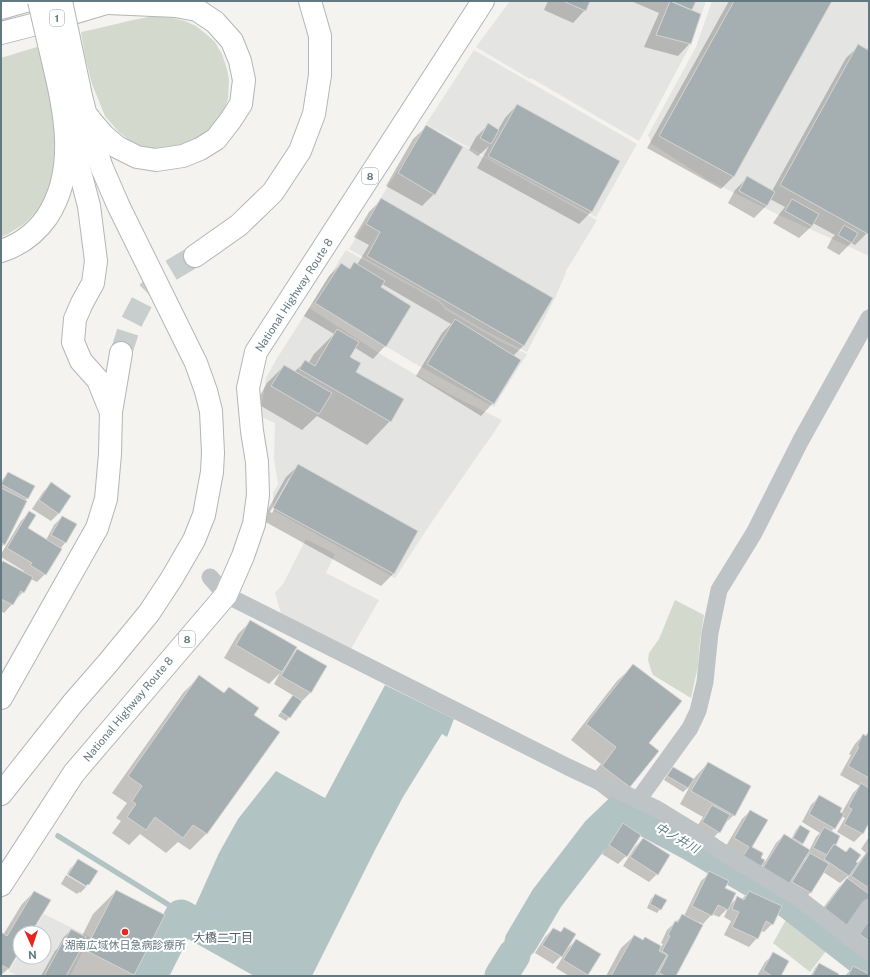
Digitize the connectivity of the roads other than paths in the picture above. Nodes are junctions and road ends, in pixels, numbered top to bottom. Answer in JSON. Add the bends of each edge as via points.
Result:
{"nodes":[{"id":1,"x":26,"y":1,"type":"edge"},
{"id":2,"x":39,"y":1,"type":"edge"},
{"id":3,"x":61,"y":1,"type":"edge"},
{"id":4,"x":310,"y":1,"type":"edge"},
{"id":5,"x":483,"y":1,"type":"edge"},
{"id":6,"x":111,"y":2,"type":"edge"},
{"id":7,"x":1,"y":8,"type":"edge"},
{"id":8,"x":36,"y":24,"type":"junction"},
{"id":9,"x":1,"y":33,"type":"edge"},
{"id":10,"x":1,"y":39,"type":"edge"},
{"id":11,"x":59,"y":42,"type":"junction"},
{"id":12,"x":72,"y":100,"type":"junction"},
{"id":13,"x":1,"y":252,"type":"edge"},
{"id":14,"x":195,"y":256,"type":"tunnel mouth"},
{"id":15,"x":869,"y":318,"type":"edge"},
{"id":16,"x":121,"y":353,"type":"tunnel mouth"},
{"id":17,"x":111,"y":412,"type":"junction"},
{"id":18,"x":210,"y":577,"type":"dead end"},
{"id":19,"x":226,"y":595,"type":"junction"},
{"id":20,"x":1,"y":698,"type":"edge"},
{"id":21,"x":1,"y":794,"type":"edge"},
{"id":22,"x":638,"y":800,"type":"junction"},
{"id":23,"x":1,"y":885,"type":"edge"},
{"id":24,"x":869,"y":907,"type":"edge"},
{"id":25,"x":848,"y":937,"type":"junction"},
{"id":26,"x":869,"y":952,"type":"edge"}],
"edges":[{"from":1,"to":7,"type":"highway"},
{"from":2,"to":11,"type":"highway","bridge":true},
{"from":3,"to":11,"type":"highway","bridge":true},
{"from":4,"to":14,"type":"highway","via":[[320,36],[320,75],[314,114],[300,151],[274,192],[239,225]]},
{"from":5,"to":19,"type":"highway","name":"National Highway Route 8","number":"8","via":[[256,352],[248,388],[258,462],[258,495],[254,524]]},
{"from":6,"to":8,"type":"highway","number":"1"},
{"from":6,"to":12,"type":"highway","via":[[183,7],[197,10],[215,22],[232,41],[240,61],[244,80],[241,104],[216,139],[183,156],[156,160],[137,157],[117,147]]},
{"from":8,"to":9,"type":"highway","number":"1"},
{"from":8,"to":10,"type":"highway"},
{"from":11,"to":12,"type":"highway"},
{"from":12,"to":13,"type":"highway","via":[[65,129],[65,170],[52,208],[40,227],[22,242]]},
{"from":12,"to":17,"type":"highway","via":[[96,261],[93,283],[75,319],[72,342],[81,361],[98,380]]},
{"from":12,"to":21,"type":"highway","via":[[91,136],[119,207],[196,363],[211,411],[212,472],[204,515],[194,540],[172,578],[149,612]]},
{"from":15,"to":22,"type":"street","via":[[801,440],[754,533],[720,590],[710,632],[705,682],[698,711],[690,728]]},
{"from":16,"to":17,"type":"highway"},
{"from":17,"to":20,"type":"highway","via":[[106,499],[97,528]]},
{"from":18,"to":19,"type":"street"},
{"from":19,"to":22,"type":"street","via":[[539,753]]},
{"from":19,"to":23,"type":"highway","name":"National Highway Route 8","number":"8","via":[[74,773]]},
{"from":22,"to":25,"type":"street","via":[[687,827],[796,897]]},
{"from":24,"to":25,"type":"street"},
{"from":25,"to":26,"type":"street"}]}
